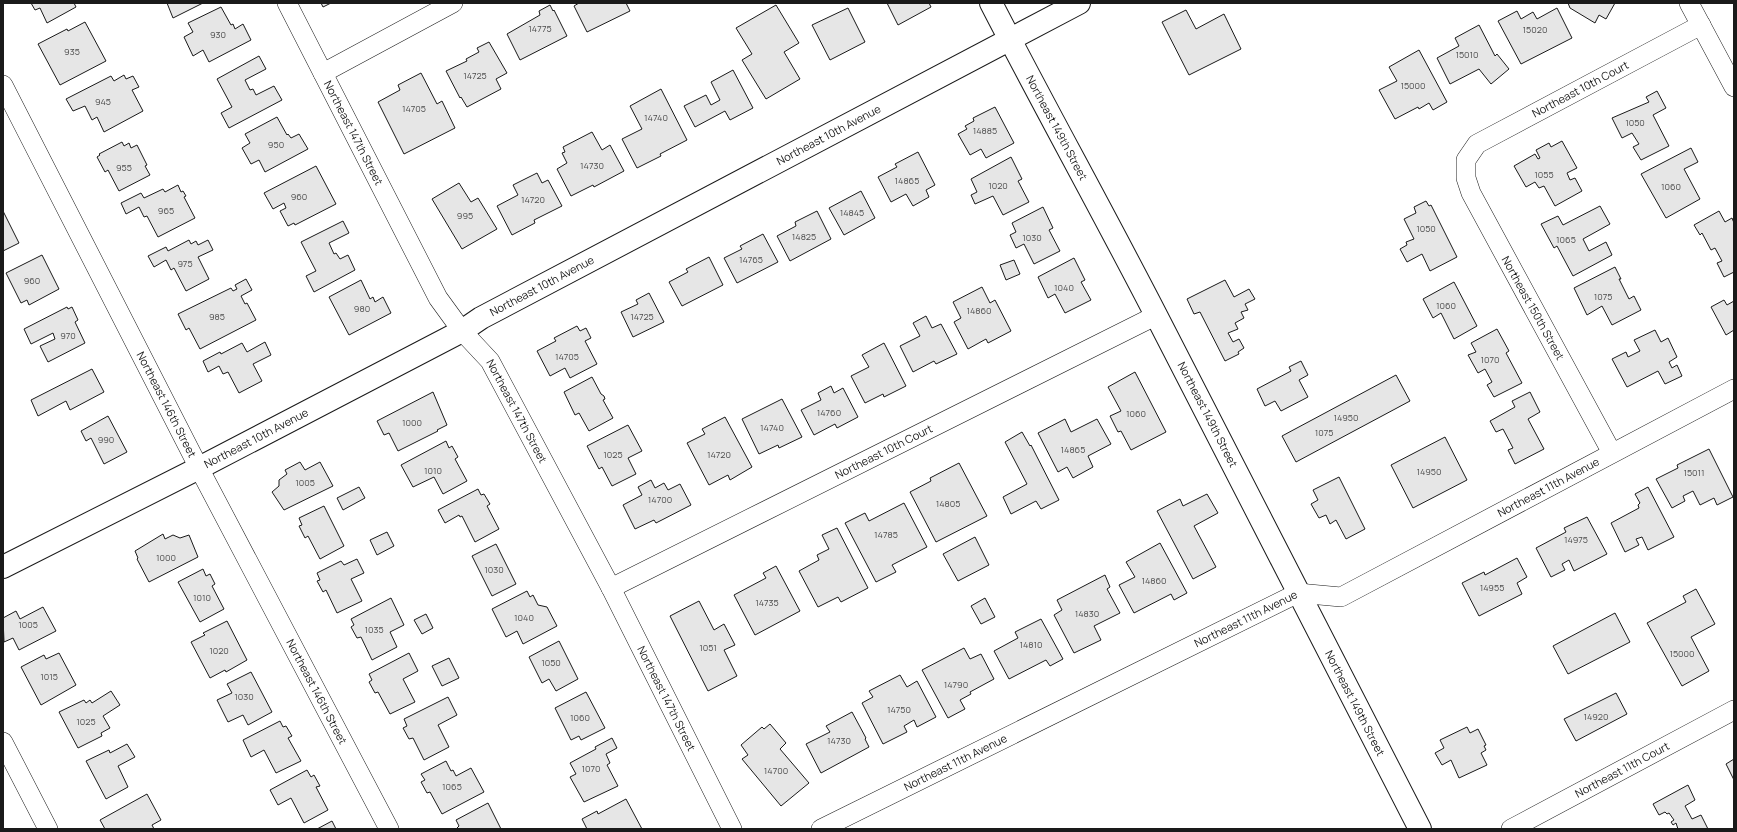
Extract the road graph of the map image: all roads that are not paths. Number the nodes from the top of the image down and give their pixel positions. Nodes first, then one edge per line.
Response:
1 (287, 3) edge
2 (453, 3) edge
3 (991, 3) edge
4 (1079, 3) edge
5 (1689, 3) edge
6 (1701, 25) junction
7 (1010, 40) junction
8 (322, 74) junction
9 (3, 85) edge
10 (1734, 88) edge
11 (1466, 160) joint
12 (1156, 315) junction
13 (462, 331) junction
14 (1734, 389) edge
15 (1612, 453) junction
16 (199, 468) junction
17 (3, 567) edge
18 (611, 588) junction
19 (1298, 593) junction
20 (1734, 710) edge
21 (3, 742) edge
22 (48, 829) edge
23 (389, 829) edge
24 (732, 829) edge
25 (821, 829) edge
26 (1420, 829) edge
27 (1511, 829) edge

1 - 8 street, Northeast 147th Street
2 - 8 street
3 - 7 street, Northeast 149th Street
4 - 7 street, Northeast 10th Avenue
5 - 6 street
6 - 10 street
6 - 11 street, Northeast 10th Court
7 - 12 street, Northeast 149th Street
7 - 13 street, Northeast 10th Avenue
8 - 13 street, Northeast 147th Street
9 - 16 street, Northeast 146th Street
11 - 15 street, Northeast 150th Street
12 - 18 street, Northeast 10th Court
12 - 19 street, Northeast 149th Street
13 - 16 street, Northeast 10th Avenue
13 - 18 street, Northeast 147th Street
14 - 15 street, Northeast 11th Avenue
15 - 19 street, Northeast 11th Avenue
16 - 17 street, Northeast 10th Avenue
16 - 23 street, Northeast 146th Street
18 - 24 street, Northeast 147th Street
19 - 25 street, Northeast 11th Avenue
19 - 26 street, Northeast 149th Street
20 - 27 street, Northeast 11th Court
21 - 22 street

